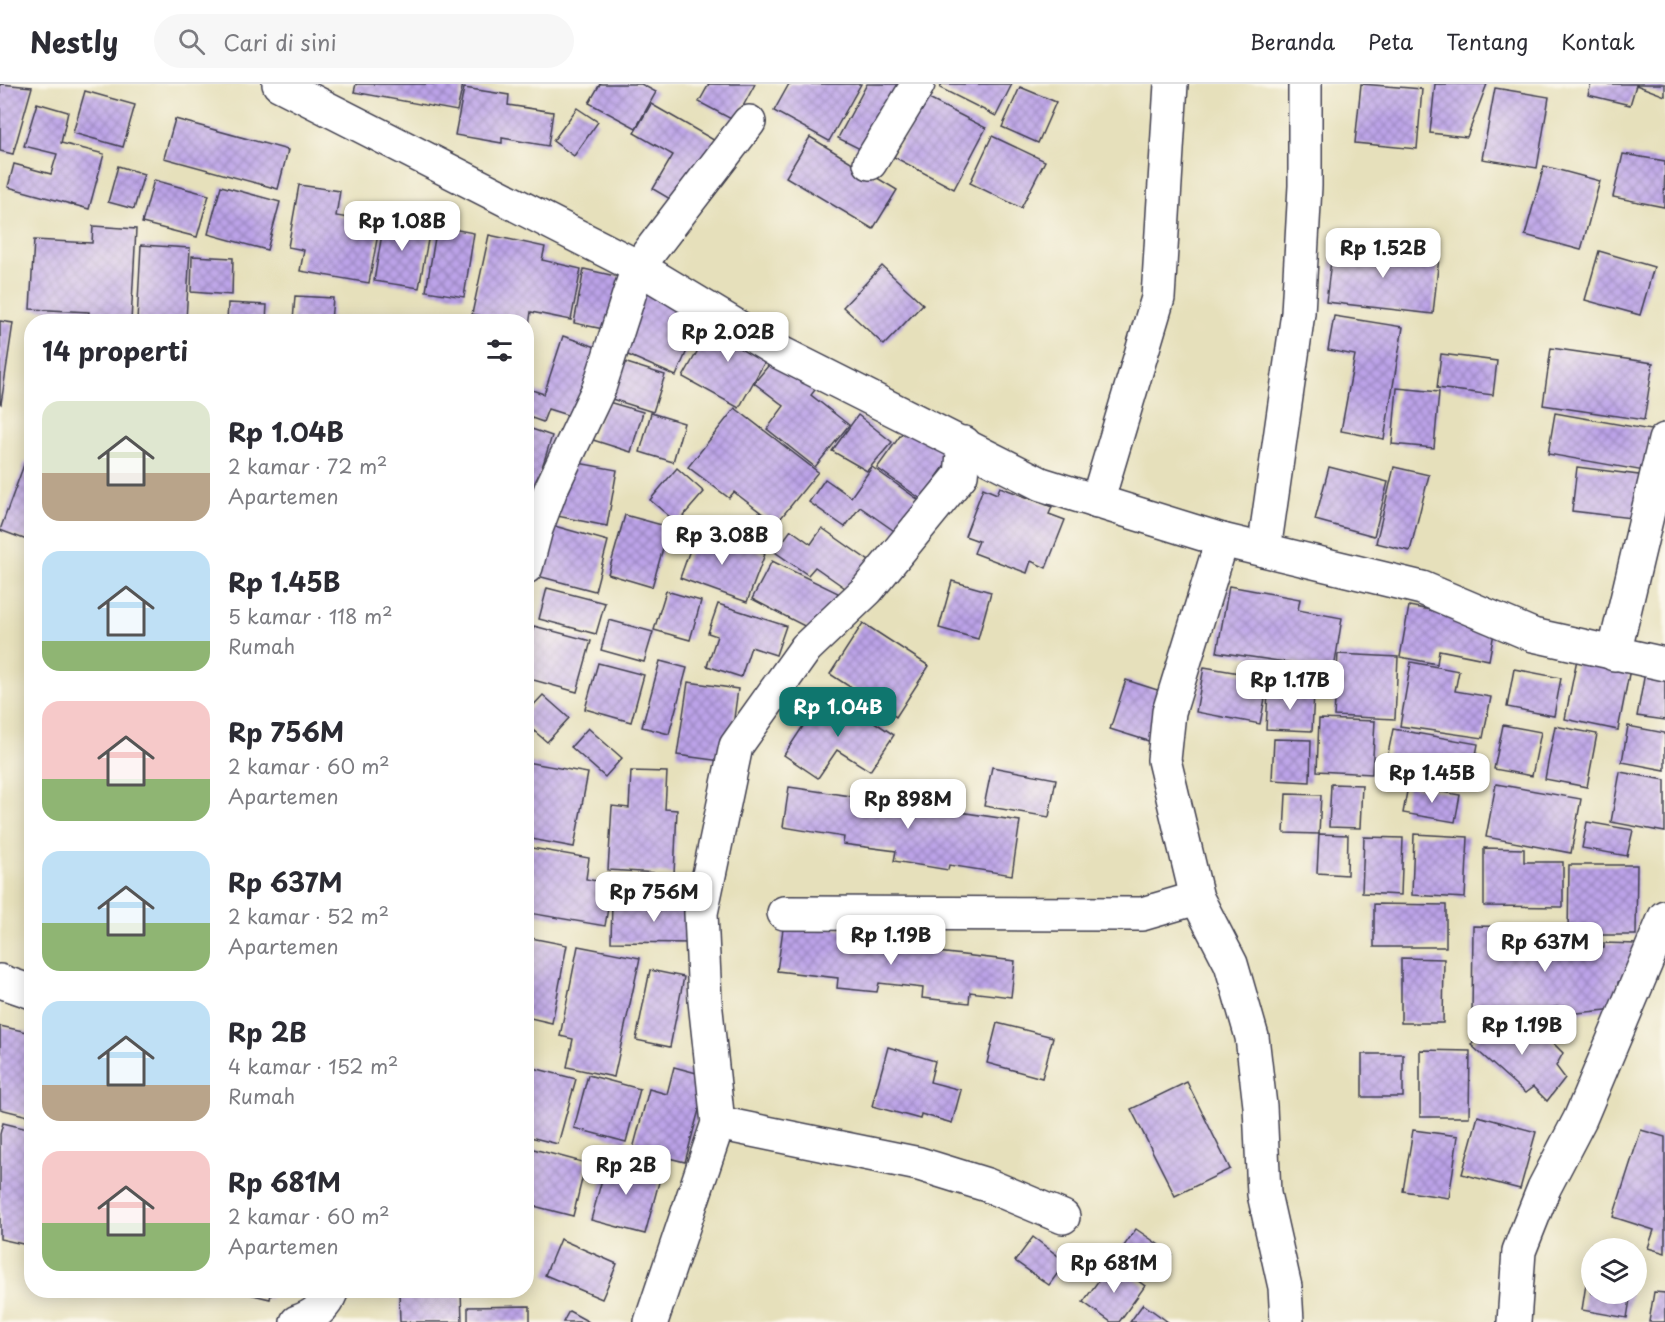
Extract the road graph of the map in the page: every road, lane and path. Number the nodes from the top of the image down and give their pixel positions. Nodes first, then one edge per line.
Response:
1 (279, 84) edge
2 (918, 84) edge
3 (1171, 84) edge
4 (1305, 84) edge
5 (750, 123) dead end
6 (870, 163) dead end
7 (638, 267) junction
8 (1665, 440) edge
9 (964, 443) junction
10 (1097, 502) junction
11 (534, 537) edge
12 (1222, 540) junction
13 (1264, 550) junction
14 (1614, 654) junction
15 (1665, 664) edge
16 (1197, 898) junction
17 (784, 913) dead end
18 (1665, 917) edge
19 (0, 981) edge
20 (24, 989) edge
21 (718, 1123) junction
22 (1063, 1217) dead end
23 (329, 1298) edge
24 (297, 1322) edge
25 (651, 1322) edge
26 (1287, 1322) edge
27 (1514, 1322) edge

1 - 7 street
2 - 6 street
3 - 10 street
4 - 13 street
5 - 7 street
7 - 9 street
7 - 11 street
8 - 14 street
9 - 10 street
9 - 21 street
10 - 12 street
12 - 13 street
12 - 16 street
13 - 14 street
14 - 15 street
16 - 17 street
16 - 26 street
18 - 27 street
19 - 20 street
21 - 22 street
21 - 25 street
23 - 24 street

